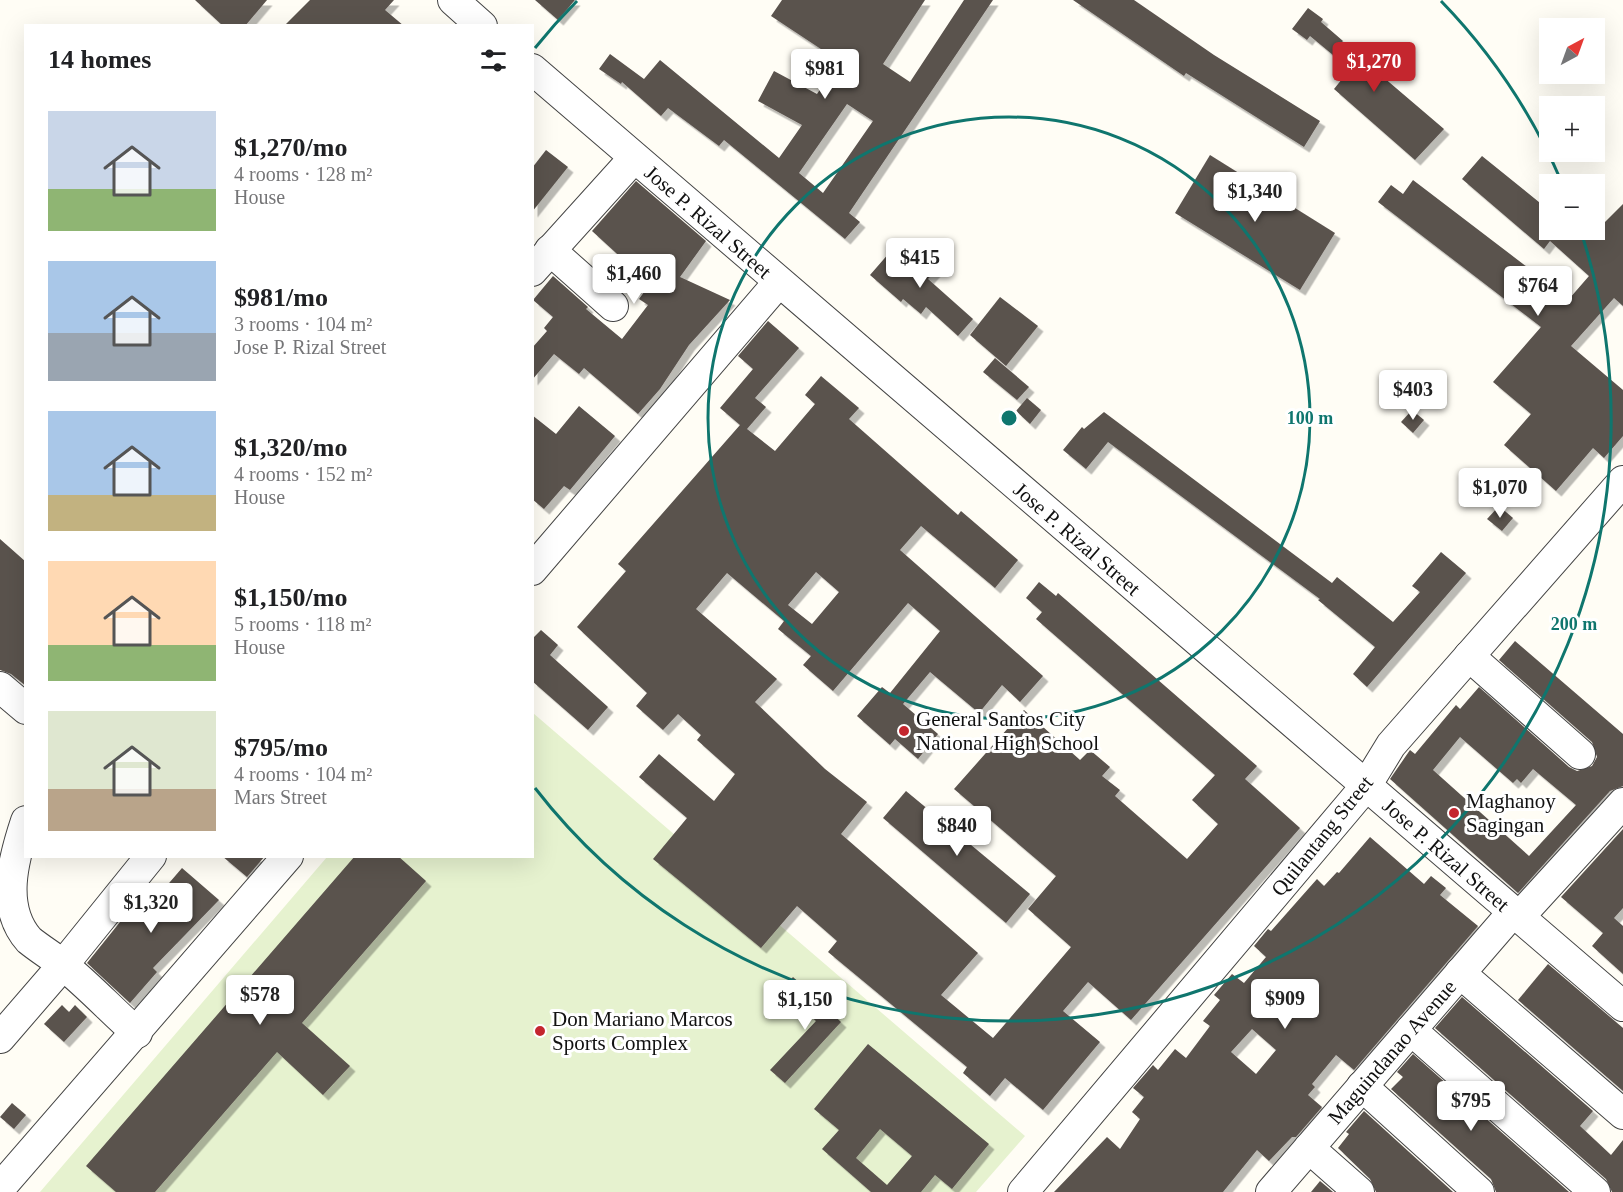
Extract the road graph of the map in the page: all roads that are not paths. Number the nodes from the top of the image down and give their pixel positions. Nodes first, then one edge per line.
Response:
1 (453, 0) edge
2 (480, 24) edge
3 (534, 71) edge
4 (634, 158) junction
5 (541, 260) edge
6 (778, 283) junction
7 (613, 306) dead end
8 (1623, 481) edge
9 (534, 568) edge
10 (1469, 656) junction
11 (0, 687) edge
12 (24, 707) edge
13 (1580, 754) dead end
14 (1366, 786) junction
15 (1623, 803) edge
16 (24, 827) edge
17 (149, 858) edge
18 (286, 858) edge
19 (1516, 914) junction
20 (63, 965) junction
21 (1460, 973) junction
22 (1623, 1006) edge
23 (3, 1029) edge
24 (1411, 1030) junction
25 (137, 1033) junction
26 (1362, 1086) junction
27 (1623, 1114) edge
28 (1309, 1148) junction
29 (0, 1188) edge
30 (1023, 1192) edge
31 (1270, 1192) edge
32 (1359, 1192) edge
33 (1479, 1192) edge
34 (1595, 1192) edge

1 - 2 street
3 - 4 street, Jose P. Rizal Street
4 - 5 street
4 - 6 street, Jose P. Rizal Street
5 - 7 street
6 - 9 street
6 - 14 street, Jose P. Rizal Street
8 - 10 street, Quilantang Street
10 - 13 street
10 - 14 street, Quilantang Street
11 - 12 street
14 - 19 street, Jose P. Rizal Street
14 - 30 street, Quilantang Street
15 - 19 street, Maguindanao Avenue
16 - 20 street
17 - 20 street
18 - 25 street
19 - 21 street, Maguindanao Avenue
19 - 22 street, Jose P. Rizal Street
20 - 23 street
20 - 25 street
21 - 24 street, Maguindanao Avenue
21 - 27 street
24 - 26 street, Maguindanao Avenue
24 - 34 street
25 - 29 street
26 - 28 street, Maguindanao Avenue
26 - 33 street
28 - 31 street, Maguindanao Avenue
28 - 32 street

